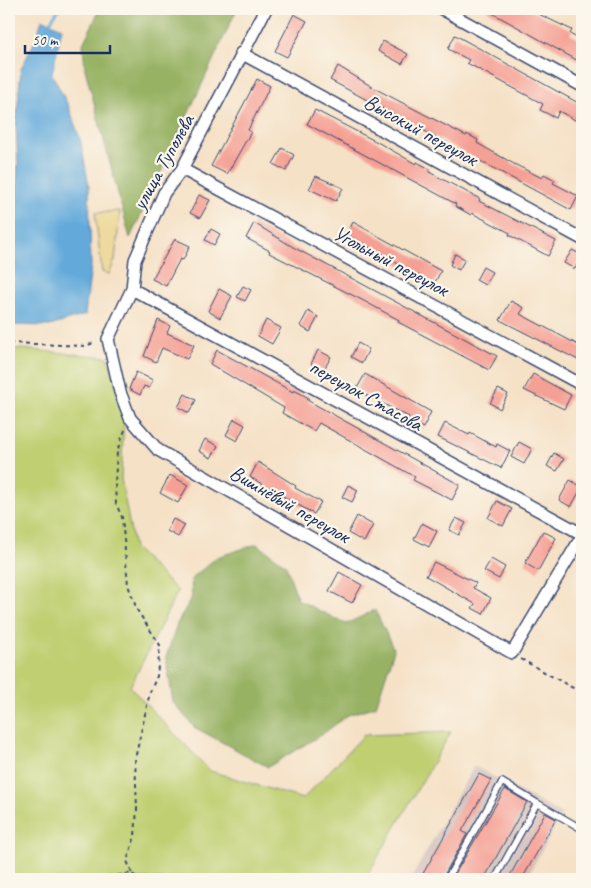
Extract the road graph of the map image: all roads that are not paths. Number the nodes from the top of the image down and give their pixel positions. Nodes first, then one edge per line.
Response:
1 (266, 9) edge
2 (442, 9) edge
3 (241, 53) junction
4 (582, 86) edge
5 (182, 170) junction
6 (582, 239) edge
7 (132, 289) junction
8 (108, 339) joint
9 (582, 385) edge
10 (582, 535) edge
11 (537, 803) junction
12 (582, 830) edge
13 (447, 879) edge
14 (495, 879) edge

1 - 3 street, улица Туполева
2 - 4 street
3 - 5 street, улица Туполева
3 - 6 street, Высокий переулок
5 - 7 street, улица Туполева
5 - 9 street, Угольный переулок
7 - 8 street, улица Туполева
7 - 10 street, переулок Стасова
8 - 10 street, Вишнёвый переулок
11 - 12 lane
11 - 13 lane
11 - 14 lane

